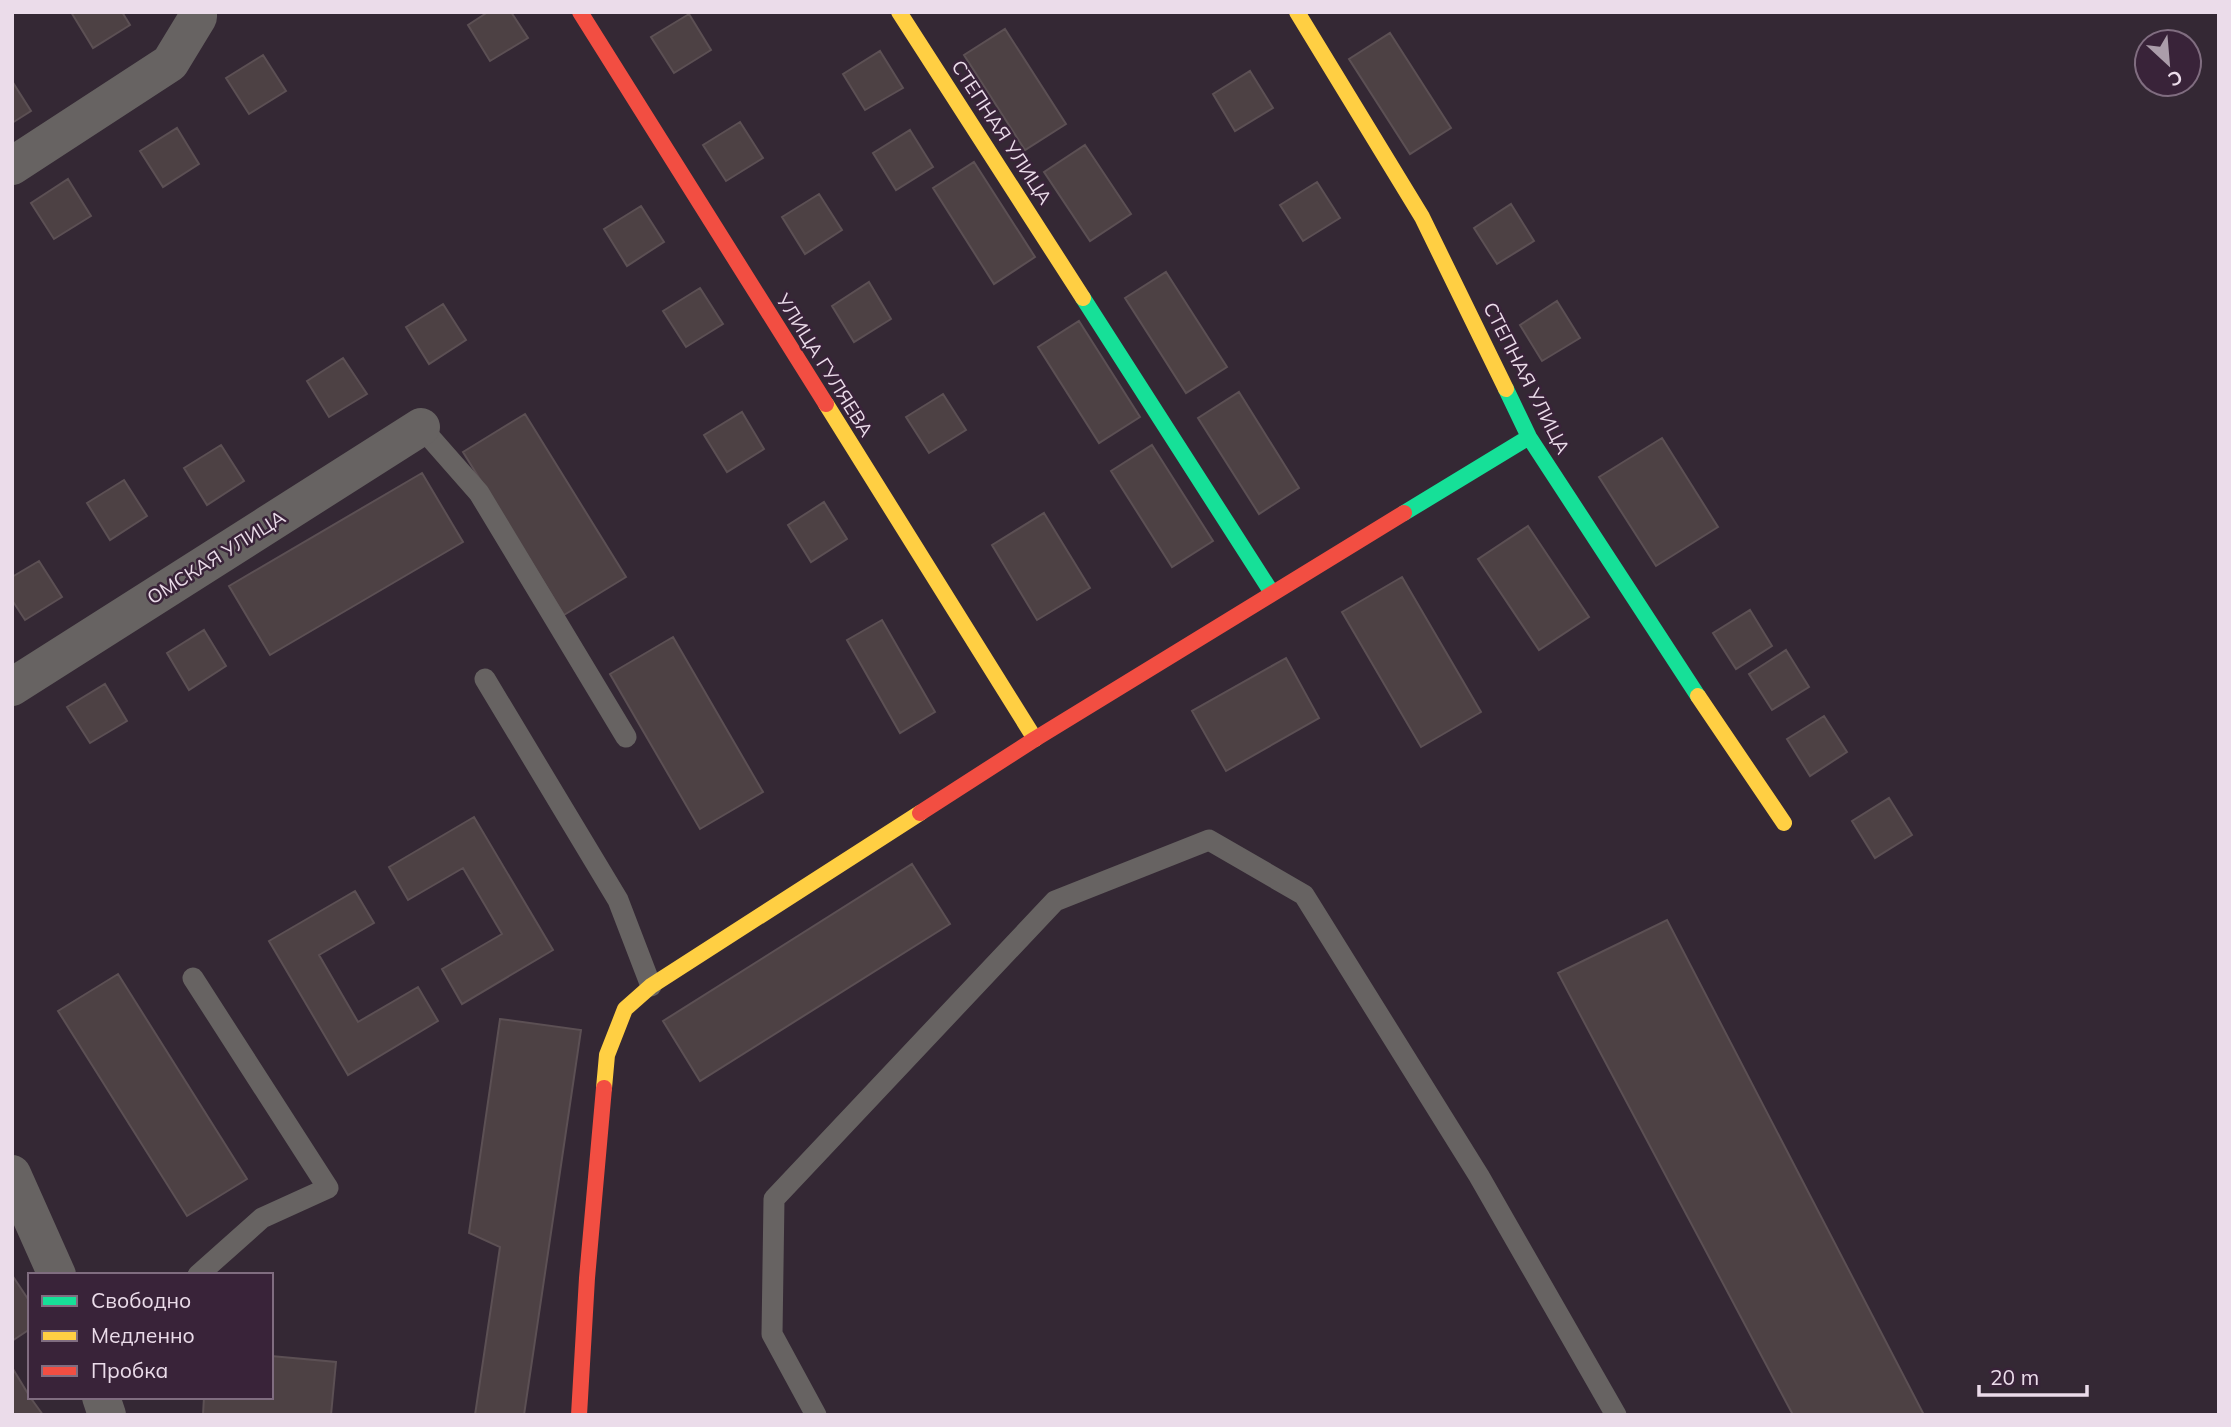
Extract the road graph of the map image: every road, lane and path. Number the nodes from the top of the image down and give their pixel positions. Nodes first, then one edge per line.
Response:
1 (198, 12) edge
2 (580, 12) edge
3 (899, 12) edge
4 (1297, 12) edge
5 (12, 166) edge
6 (421, 427) joint
7 (1529, 437) junction
8 (1272, 593) junction
9 (485, 679) dead end
10 (12, 687) edge
11 (626, 737) dead end
12 (1035, 739) junction
13 (1784, 823) dead end
14 (193, 978) dead end
15 (651, 986) junction
16 (12, 1174) edge
17 (56, 1273) edge
18 (200, 1273) edge
19 (579, 1415) edge
20 (816, 1415) edge
21 (1616, 1415) edge

1 - 5 street
2 - 12 street, УЛИЦА ГУЛЯЕВА
3 - 8 street, СТЕПНАЯ УЛИЦА
4 - 7 street, СТЕПНАЯ УЛИЦА
6 - 10 street, ОМСКАЯ УЛИЦА
6 - 11 lane
7 - 8 street
7 - 13 street, СТЕПНАЯ УЛИЦА
8 - 12 street
9 - 15 lane
12 - 15 street
14 - 18 lane
15 - 19 street
16 - 17 street
20 - 21 lane

